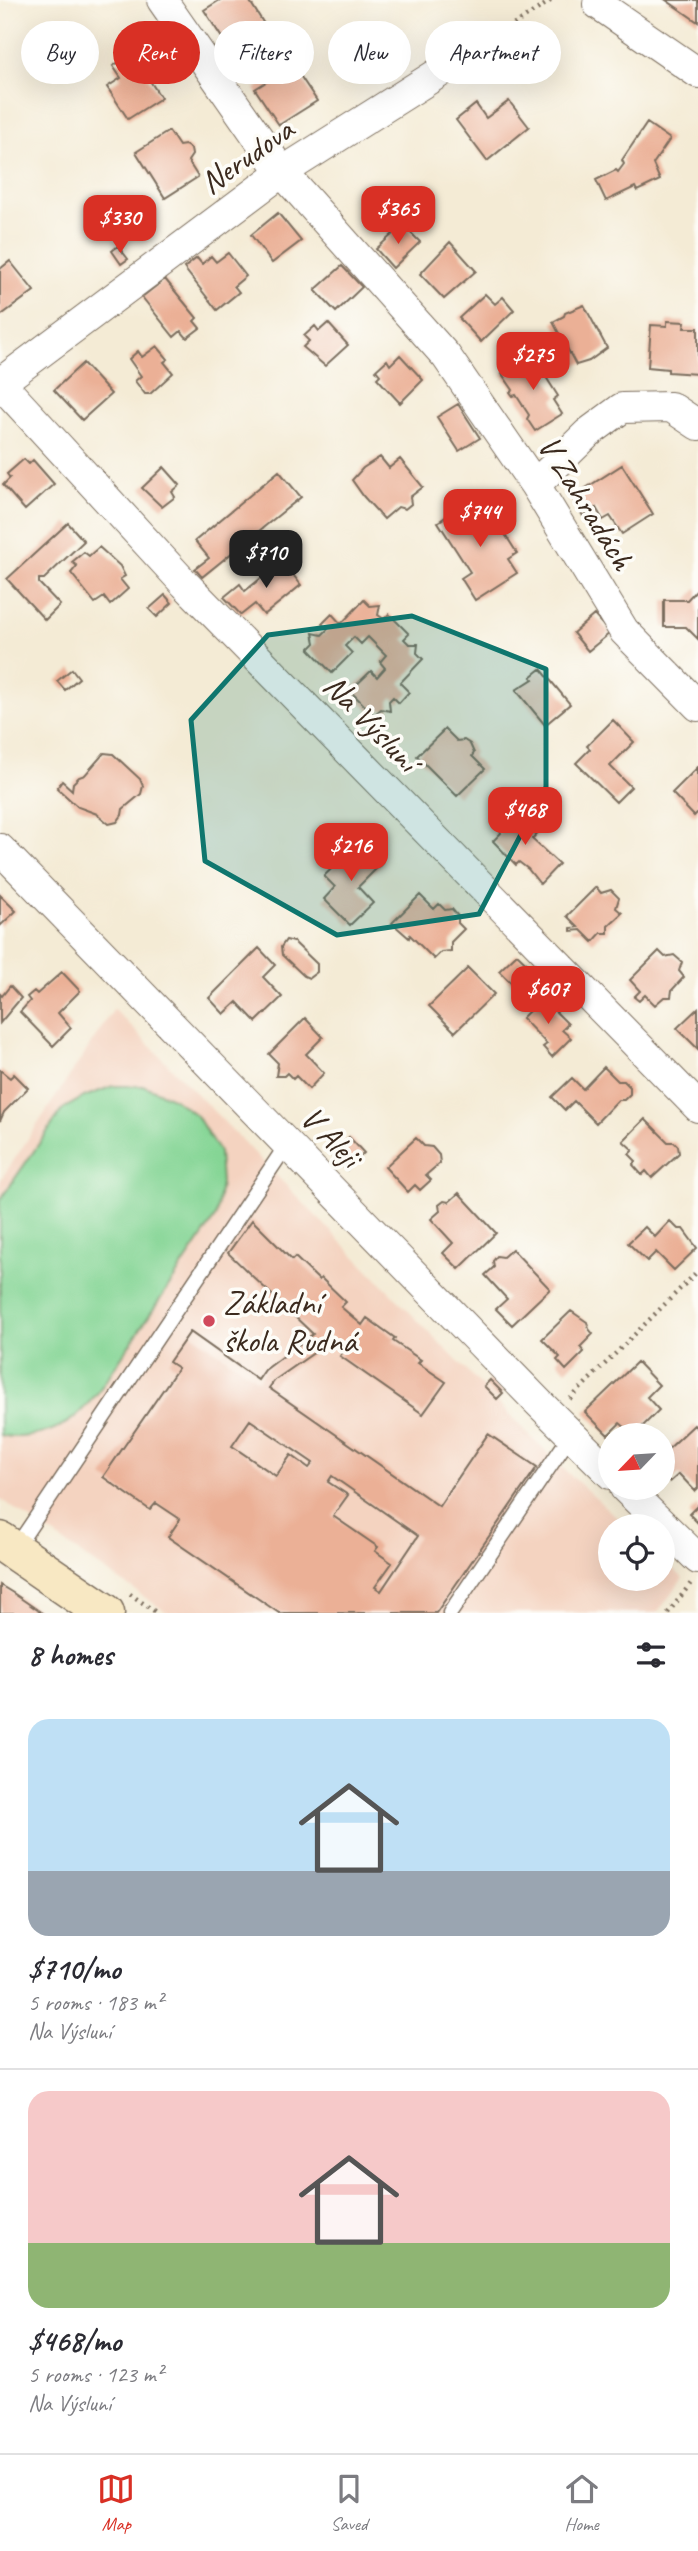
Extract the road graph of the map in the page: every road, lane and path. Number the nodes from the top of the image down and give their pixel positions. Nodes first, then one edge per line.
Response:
1 (162, 0) edge
2 (552, 0) edge
3 (598, 4) dead end
4 (520, 21) edge
5 (698, 73) edge
6 (425, 82) edge
7 (282, 172) junction
8 (0, 383) edge
9 (698, 425) edge
10 (535, 485) junction
11 (698, 706) edge
12 (0, 849) edge
13 (698, 1107) edge
14 (288, 1143) junction
15 (698, 1271) edge
16 (567, 1431) junction
17 (598, 1461) edge
18 (637, 1500) edge
19 (7, 1546) edge
20 (698, 1559) edge
21 (698, 1573) edge
22 (105, 1613) edge
23 (450, 1613) edge
24 (668, 1613) edge

1 - 7 street, V Zahradách
2 - 4 path
3 - 5 street
6 - 7 street, Nerudova
7 - 8 street, Nerudova
7 - 10 street, V Zahradách
8 - 13 street, Na Výsluní
9 - 10 street
10 - 11 street, V Zahradách
12 - 14 street, V Aleji
14 - 16 street, V Aleji
14 - 19 lane
15 - 16 path
16 - 17 street, V Aleji
16 - 23 lane
18 - 20 street
19 - 22 main road
21 - 24 path

